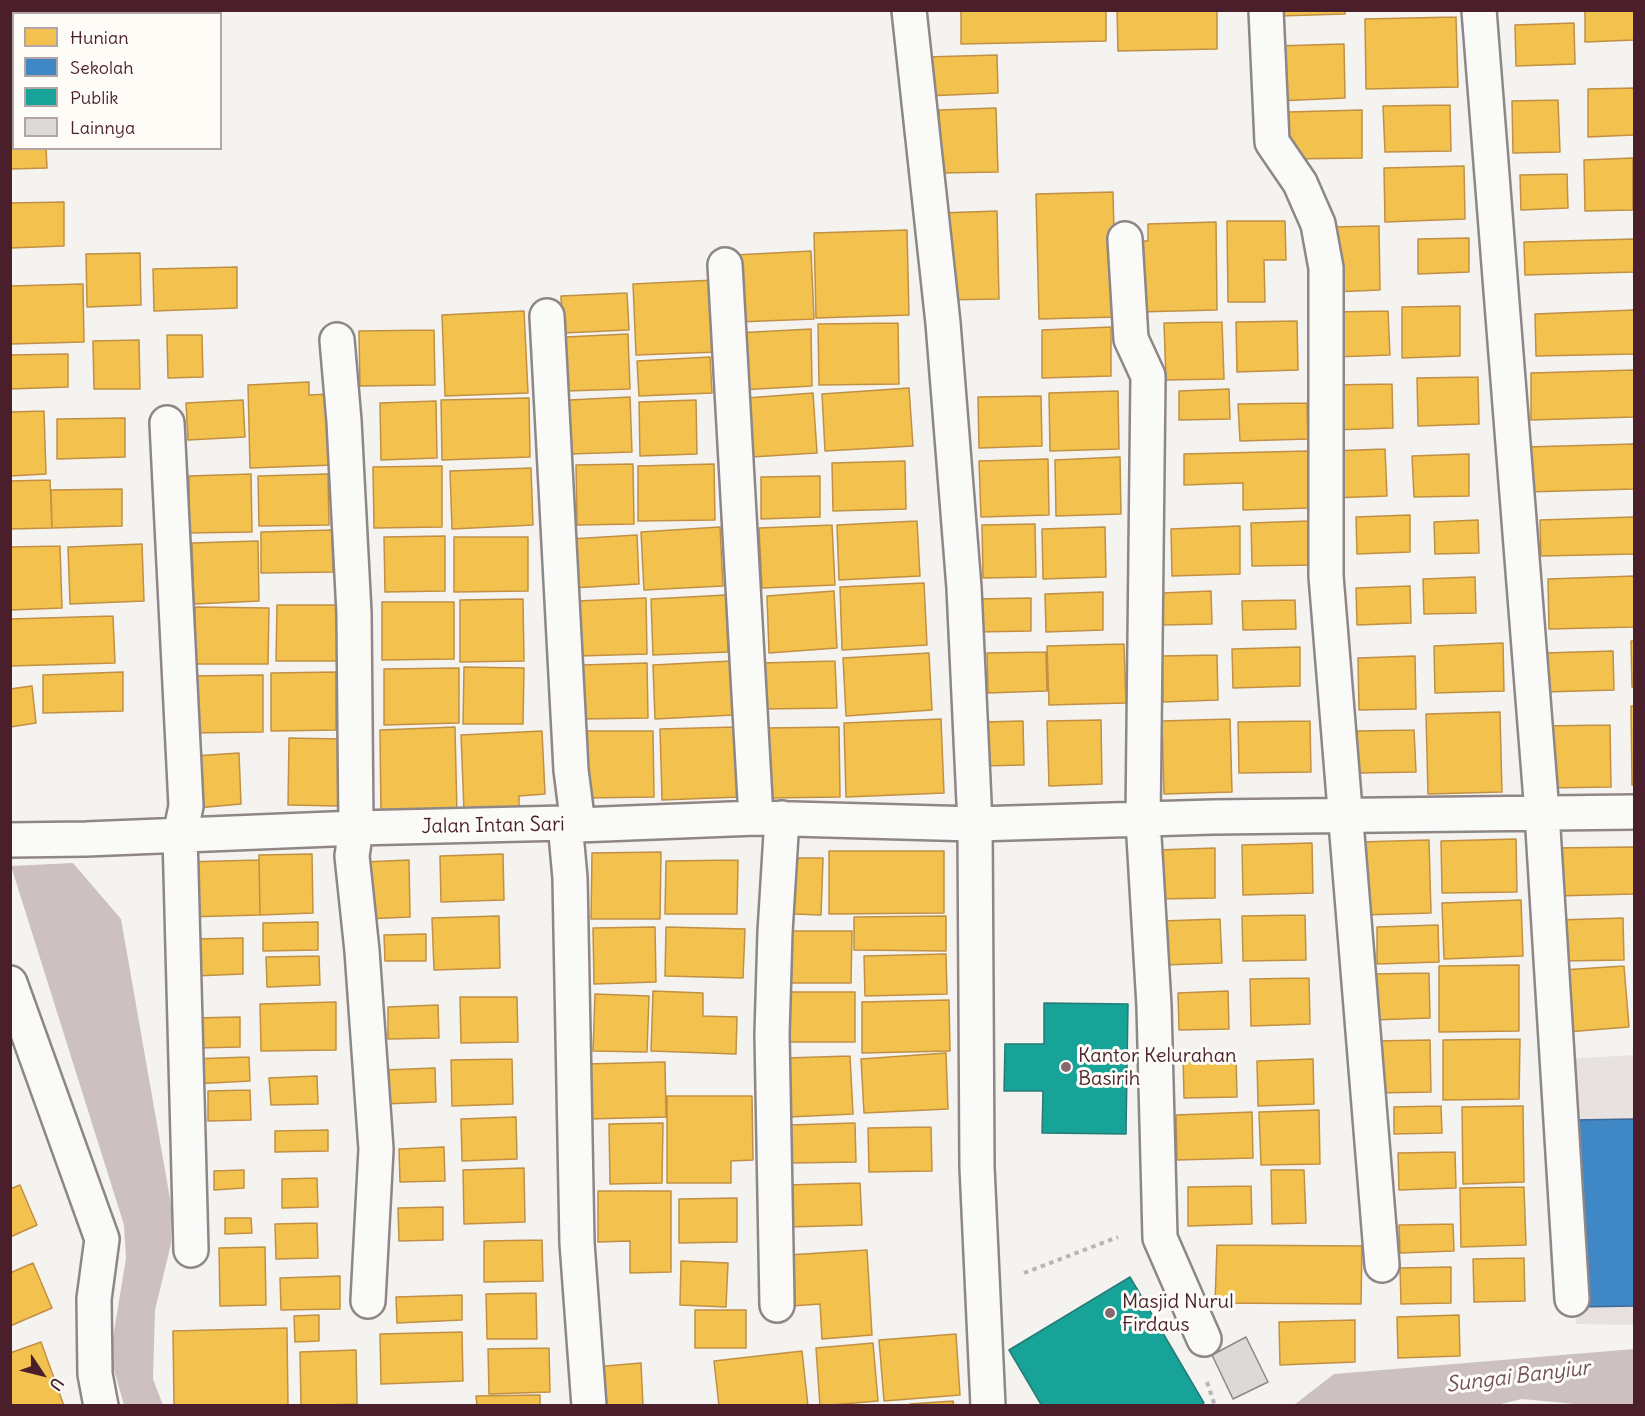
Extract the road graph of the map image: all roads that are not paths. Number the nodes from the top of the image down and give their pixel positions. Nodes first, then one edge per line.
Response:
1 (909, 10) edge
2 (1266, 10) edge
3 (1479, 10) edge
4 (1125, 240) dead end
5 (725, 265) dead end
6 (546, 316) dead end
7 (337, 340) dead end
8 (167, 423) dead end
9 (1635, 812) edge
10 (1542, 813) junction
11 (1345, 816) junction
12 (769, 818) junction
13 (1143, 820) junction
14 (572, 824) junction
15 (975, 824) junction
16 (356, 828) junction
17 (180, 835) junction
18 (10, 840) edge
19 (10, 983) edge
20 (191, 1250) dead end
21 (1382, 1265) dead end
22 (1572, 1299) dead end
23 (368, 1301) dead end
24 (777, 1305) dead end
25 (1204, 1339) dead end
26 (102, 1406) edge
27 (589, 1406) edge
28 (988, 1406) edge

1 - 15 street
2 - 11 street
3 - 10 street
4 - 13 street
5 - 12 street
6 - 14 street
7 - 16 street
8 - 17 street
9 - 10 street, Jalan Intan Sari
10 - 11 street, Jalan Intan Sari
10 - 22 street
11 - 13 street, Jalan Intan Sari
11 - 21 street
12 - 14 street, Jalan Intan Sari
12 - 15 street, Jalan Intan Sari
12 - 24 street
13 - 15 street, Jalan Intan Sari
13 - 25 street
14 - 16 street, Jalan Intan Sari
14 - 27 street
15 - 28 street
16 - 17 street, Jalan Intan Sari
16 - 23 street
17 - 18 street, Jalan Intan Sari
17 - 20 street
19 - 26 street

